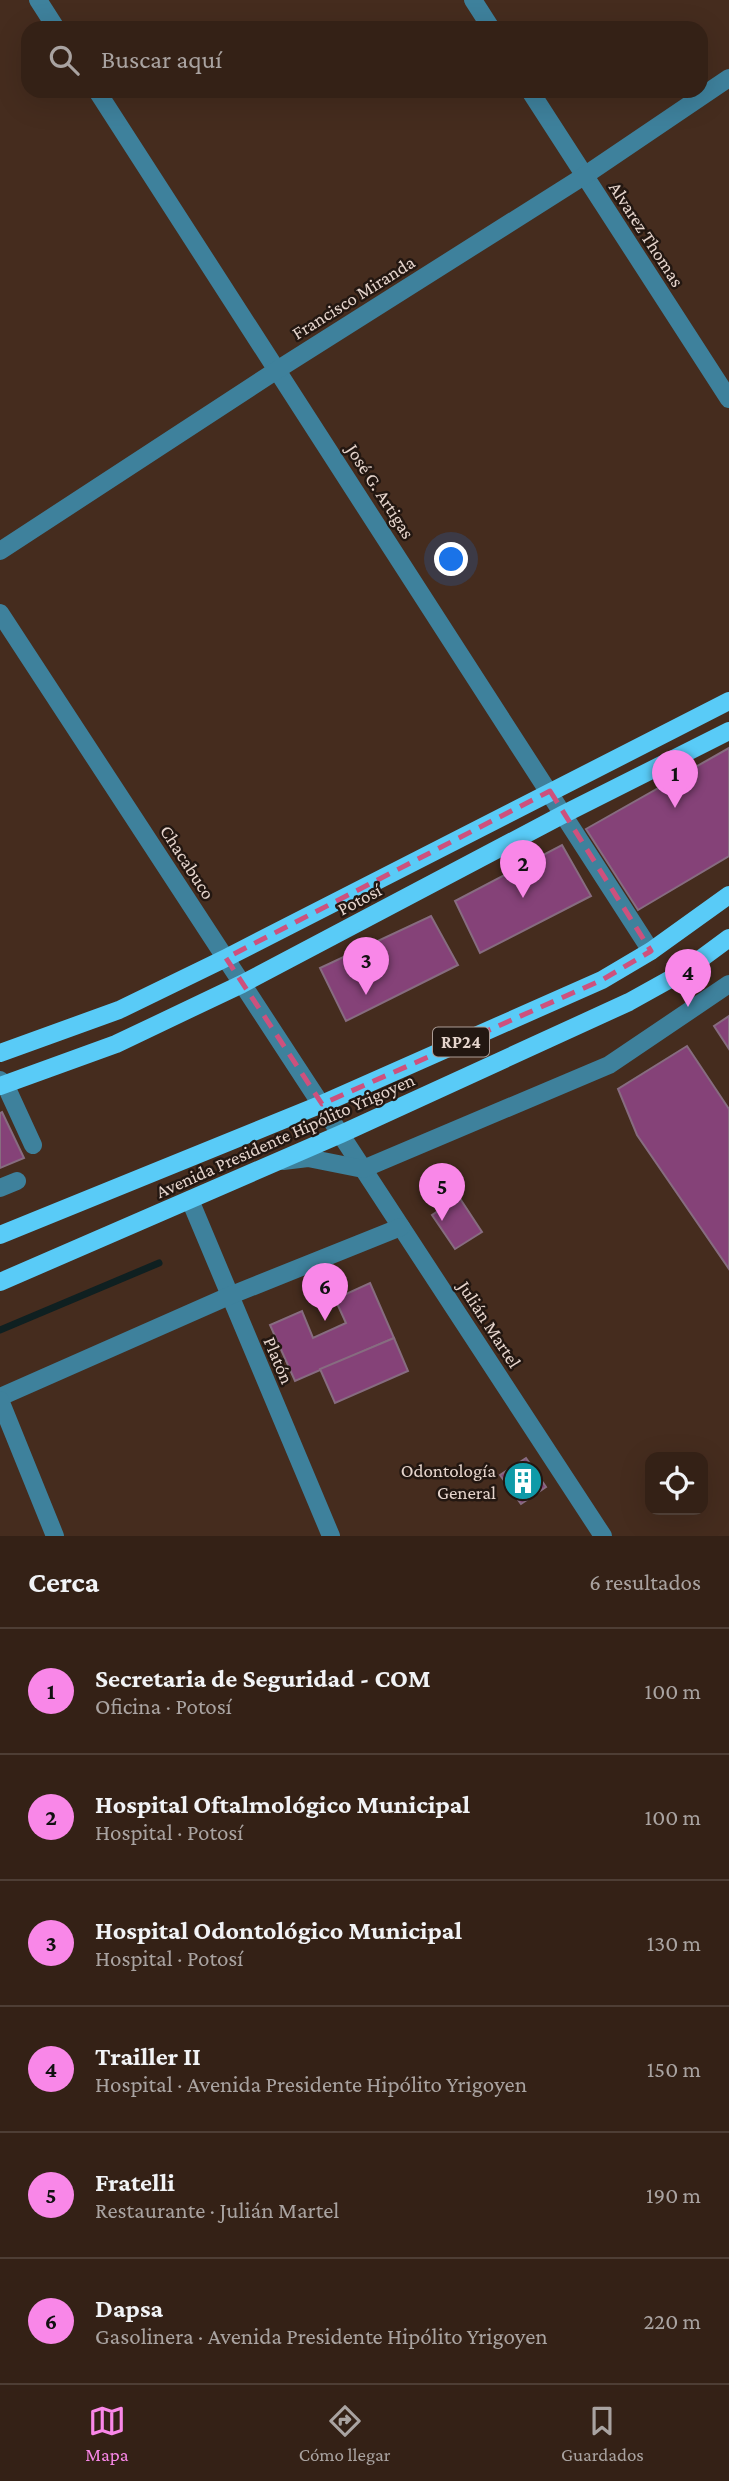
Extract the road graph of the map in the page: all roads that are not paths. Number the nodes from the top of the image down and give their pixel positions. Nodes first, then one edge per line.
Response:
1 (38, 0) edge
2 (473, 0) edge
3 (52, 21) edge
4 (486, 21) edge
5 (729, 78) edge
6 (708, 92) edge
7 (102, 98) edge
8 (534, 98) edge
9 (699, 98) edge
10 (584, 176) junction
11 (277, 370) junction
12 (729, 399) edge
13 (0, 551) edge
14 (0, 613) edge
15 (729, 701) edge
16 (729, 731) edge
17 (550, 791) junction
18 (564, 814) junction
19 (729, 895) edge
20 (729, 938) edge
21 (652, 951) junction
22 (226, 958) junction
23 (242, 984) junction
24 (729, 984) edge
25 (0, 1053) edge
26 (2, 1083) edge
27 (322, 1104) junction
28 (341, 1134) junction
29 (33, 1145) dead end
30 (277, 1162) junction
31 (363, 1169) junction
32 (17, 1181) dead end
33 (0, 1188) edge
34 (190, 1200) junction
35 (401, 1227) junction
36 (0, 1235) edge
37 (0, 1282) edge
38 (229, 1296) junction
39 (0, 1398) edge
40 (55, 1536) edge
41 (331, 1536) edge
42 (603, 1536) edge

1 - 3 street
2 - 4 street
5 - 6 street, Francisco Miranda
7 - 11 street, José G. Artigas
8 - 10 street, Alvarez Thomas
9 - 10 street, Francisco Miranda
10 - 11 street, Francisco Miranda
10 - 12 street, Alvarez Thomas
11 - 13 street, Francisco Miranda
11 - 17 street, José G. Artigas
14 - 22 street, Chacabuco
15 - 17 main road, Potosí
16 - 18 main road, Potosí
17 - 18 street, José G. Artigas
17 - 22 main road, Potosí
18 - 21 street, José G. Artigas
18 - 23 main road, Potosí
19 - 21 main road, Avenida Presidente Hipólito Yrigoyen / RP24
20 - 28 main road, Avenida Presidente Hipólito Yrigoyen / RP24
21 - 27 main road, Avenida Presidente Hipólito Yrigoyen / RP24
22 - 23 street, Chacabuco
22 - 25 main road, Potosí
23 - 26 main road, Potosí
23 - 27 street, Chacabuco
24 - 31 street
26 - 29 street
27 - 28 street, Chacabuco
27 - 36 main road, Avenida Presidente Hipólito Yrigoyen / RP24
28 - 30 main road, Avenida Presidente Hipólito Yrigoyen / RP24
28 - 31 street, Julián Martel
30 - 31 street
30 - 34 main road, Avenida Presidente Hipólito Yrigoyen / RP24
31 - 35 street, Julián Martel
32 - 33 street
34 - 37 main road, Avenida Presidente Hipólito Yrigoyen / RP24
34 - 38 street, Platón
35 - 38 street
35 - 42 street, Julián Martel
38 - 39 street
38 - 41 street, Platón
39 - 40 street

